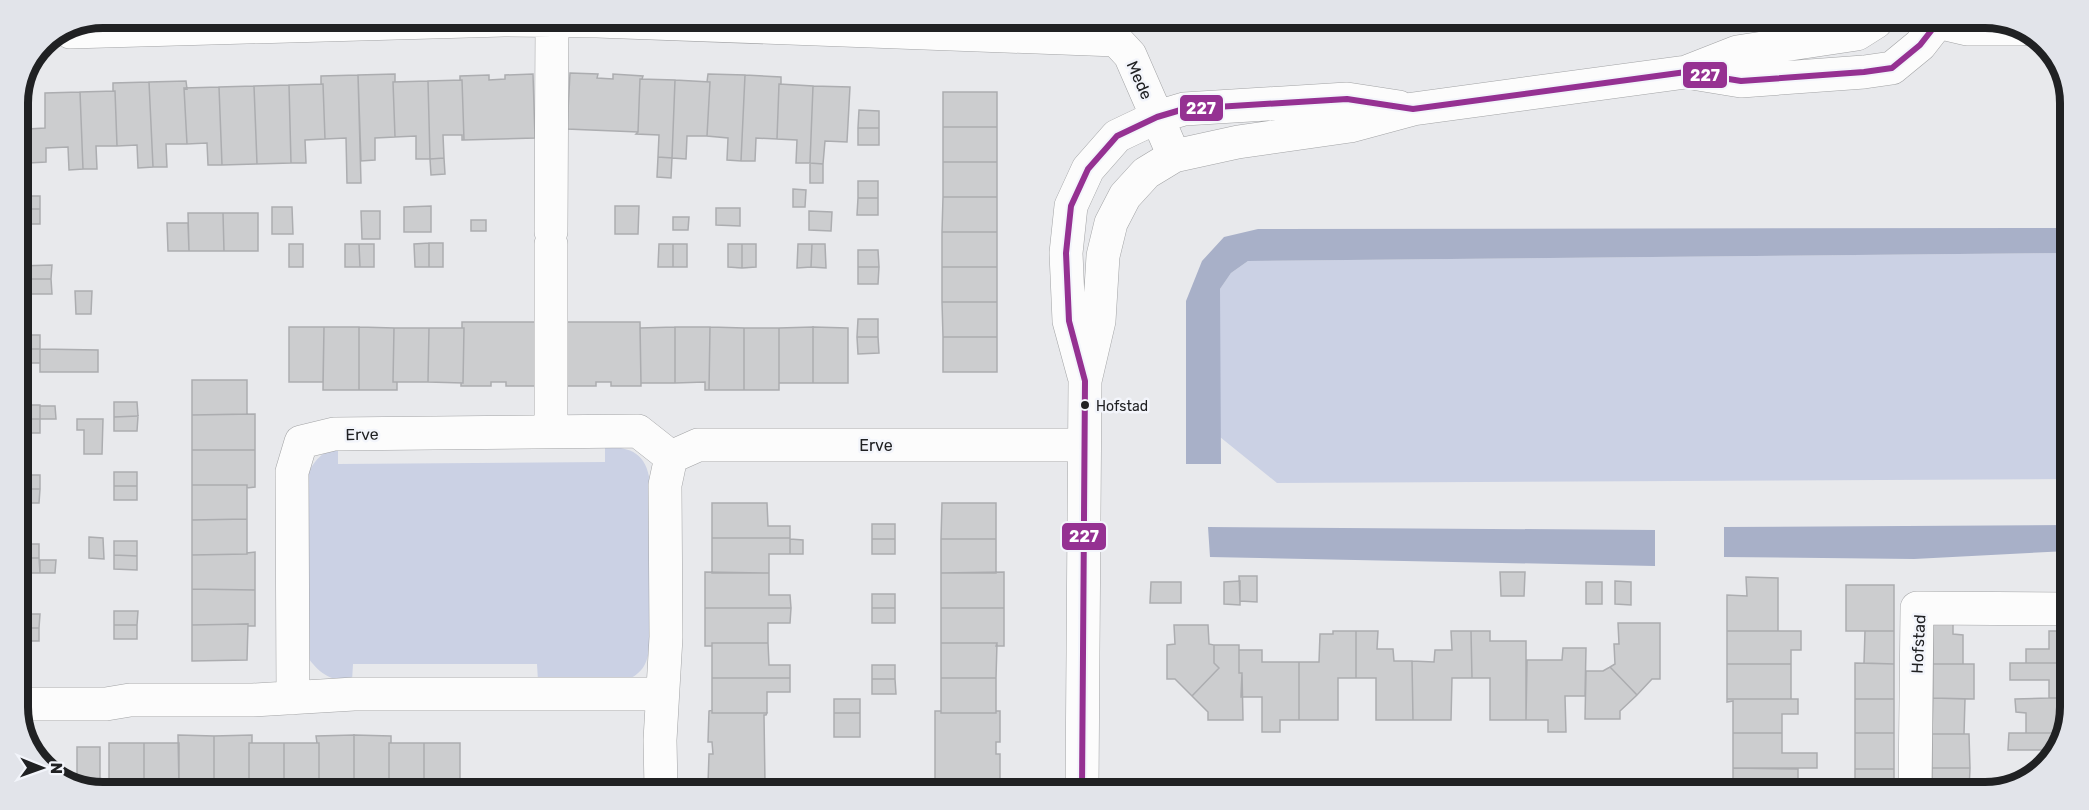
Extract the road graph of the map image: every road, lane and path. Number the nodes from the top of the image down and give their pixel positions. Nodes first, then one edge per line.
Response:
1 (215, 28) edge
2 (552, 28) edge
3 (991, 28) edge
4 (1866, 28) edge
5 (1933, 28) edge
6 (1967, 28) edge
7 (1989, 28) edge
8 (1116, 30) edge
9 (83, 32) edge
10 (1686, 72) junction
11 (1413, 109) junction
12 (1156, 117) junction
13 (1174, 156) junction
14 (1085, 381) junction
15 (550, 430) junction
16 (1084, 445) junction
17 (671, 457) junction
18 (2060, 609) edge
19 (662, 694) junction
20 (294, 698) junction
21 (29, 704) edge
22 (661, 782) edge
23 (1082, 782) edge
24 (1915, 782) edge

1 - 9 street, Mede
2 - 15 street
3 - 8 street, Mede
4 - 10 street
5 - 10 street
6 - 7 street
8 - 12 street, Mede
10 - 11 street
11 - 12 street
11 - 13 street
12 - 13 street, Mede
12 - 14 street
13 - 14 street
14 - 16 street
15 - 17 street, Erve
15 - 20 street, Erve
16 - 17 street, Erve
16 - 23 street
17 - 19 street
18 - 24 street, Hofstad
19 - 20 street
19 - 22 street
20 - 21 street

